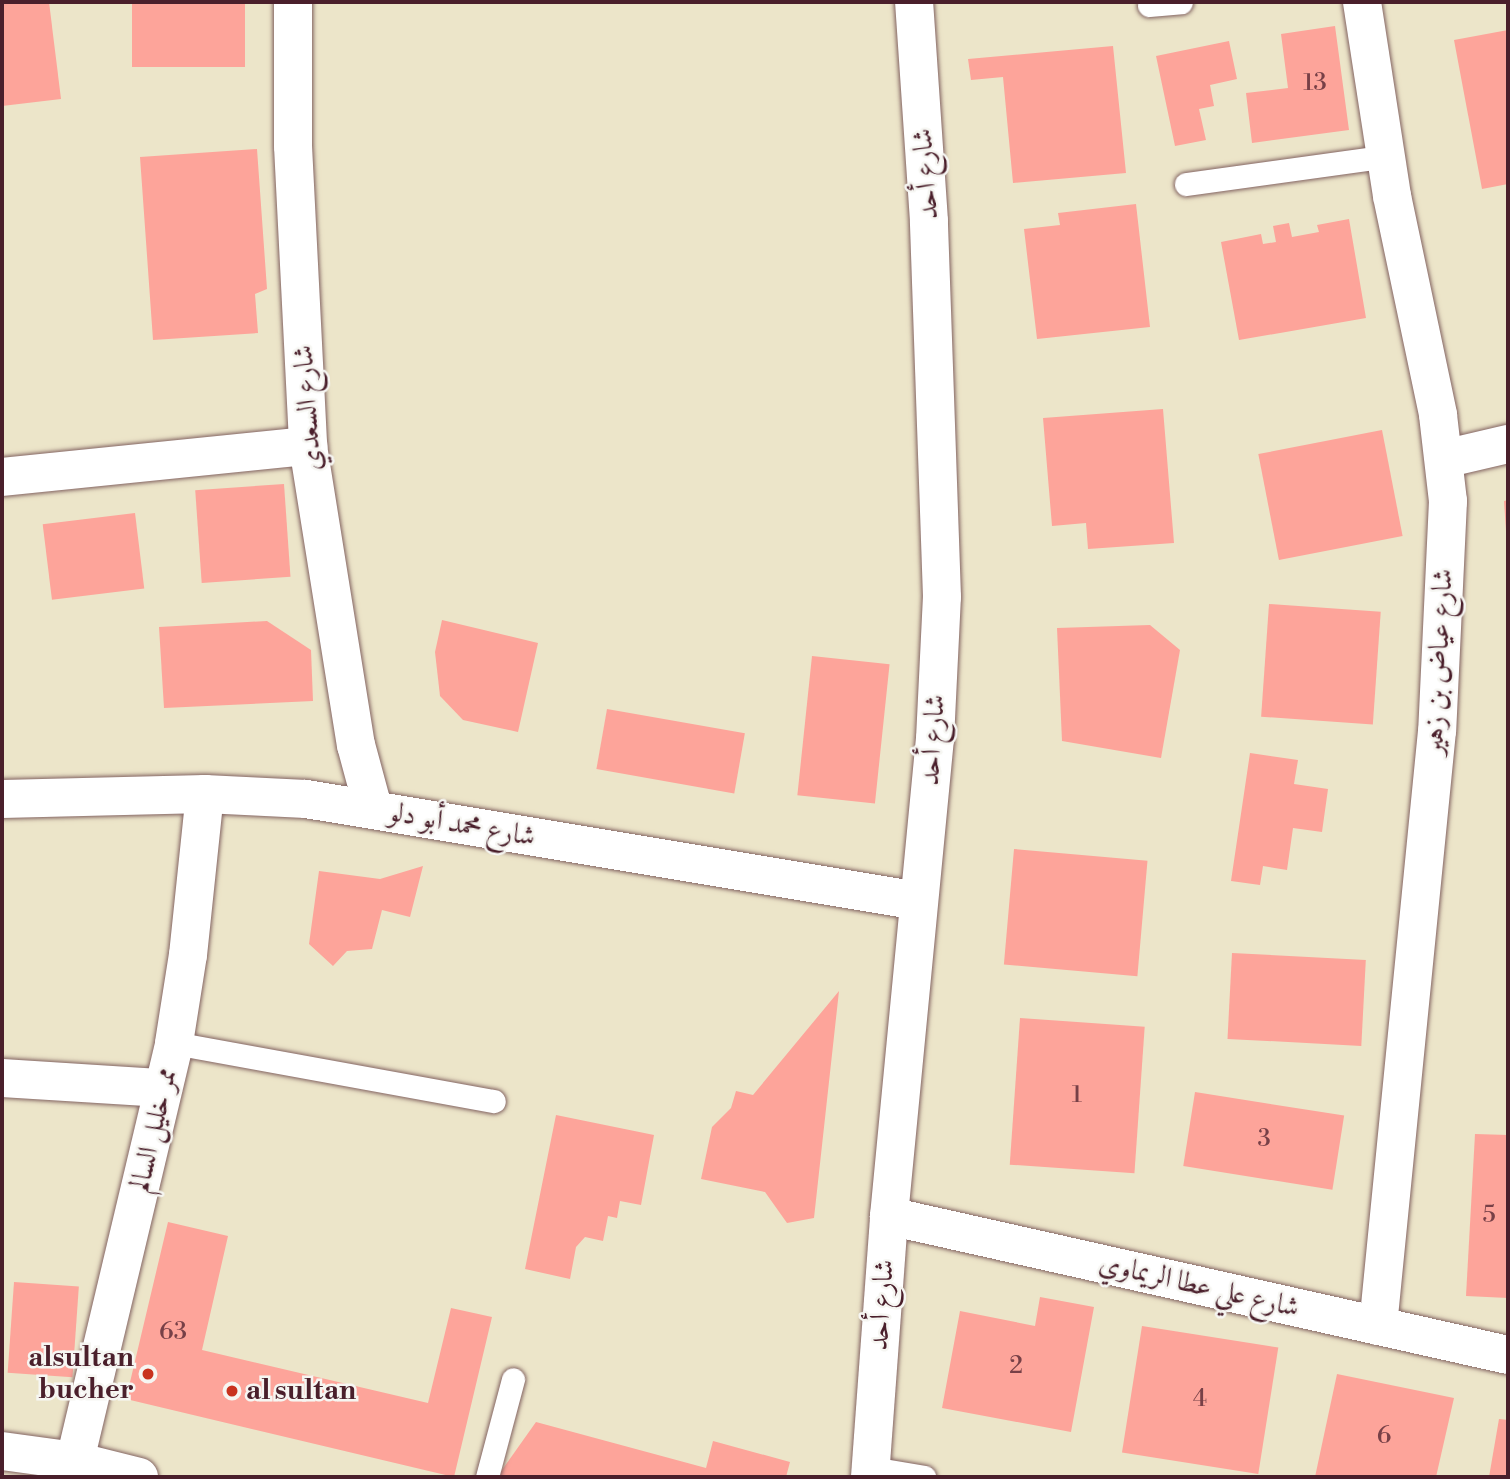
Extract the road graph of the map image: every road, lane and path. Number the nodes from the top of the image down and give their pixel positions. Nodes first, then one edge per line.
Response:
1 (293, 2) edge
2 (914, 2) edge
3 (1181, 2) edge
4 (1362, 2) edge
5 (1149, 5) dead end
6 (1387, 156) junction
7 (1186, 184) dead end
8 (1508, 444) edge
9 (308, 446) junction
10 (1444, 459) junction
11 (2, 477) edge
12 (205, 794) junction
13 (2, 799) edge
14 (373, 808) junction
15 (919, 901) junction
16 (174, 1043) junction
17 (2, 1078) edge
18 (163, 1088) junction
19 (494, 1101) dead end
20 (889, 1216) junction
21 (1378, 1326) junction
22 (1508, 1355) edge
23 (513, 1379) dead end
24 (2, 1451) edge
25 (73, 1469) edge
26 (870, 1472) edge
27 (139, 1477) edge
28 (487, 1477) edge
29 (925, 1477) edge

1 - 9 street, شارع السعدي
2 - 15 street, شارع أحد
3 - 5 lane
4 - 6 street, شارع عياض بن زهير
6 - 7 lane
6 - 10 street, شارع عياض بن زهير
8 - 10 street
9 - 11 street
9 - 14 street, شارع السعدي
10 - 21 street, شارع عياض بن زهير
12 - 13 street, شارع محمد أبو دلو
12 - 14 street, شارع محمد أبو دلو
12 - 16 street, ممر خليل السالم
14 - 15 street, شارع محمد أبو دلو
15 - 20 street, شارع أحد
16 - 18 street, ممر خليل السالم
16 - 19 lane
17 - 18 street
18 - 25 street, ممر خليل السالم
20 - 21 street, شارع علي عطا الريماوي
20 - 26 street, شارع أحد
21 - 22 street, شارع علي عطا الريماوي
23 - 28 lane
24 - 25 street
25 - 27 street
26 - 29 lane

